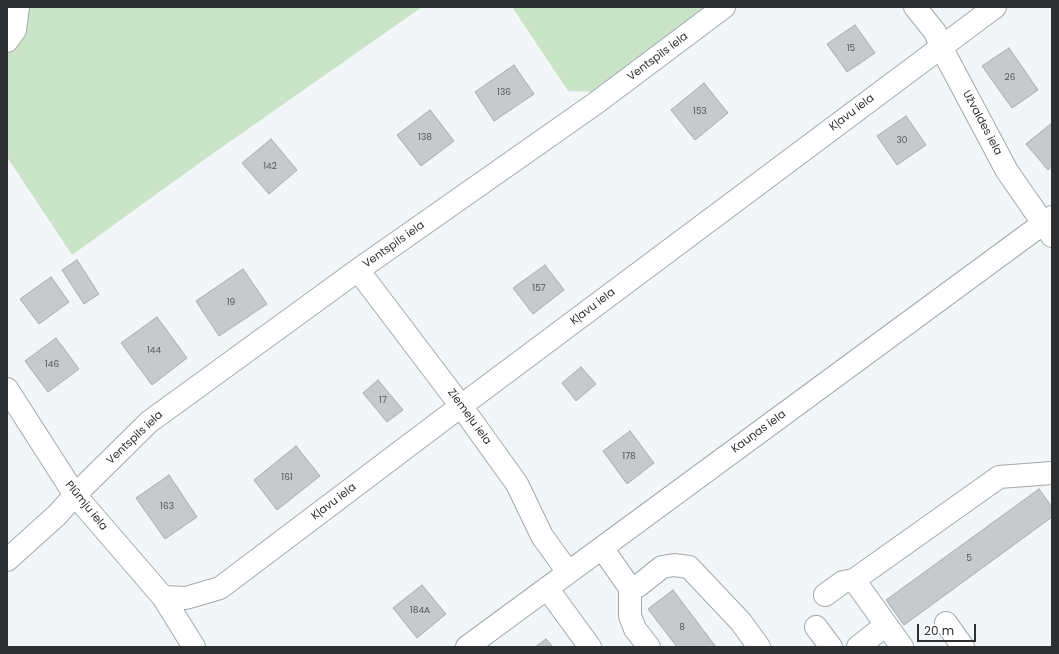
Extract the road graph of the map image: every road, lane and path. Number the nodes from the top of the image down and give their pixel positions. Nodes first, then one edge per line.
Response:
1 (18, 7) edge
2 (724, 7) edge
3 (916, 7) edge
4 (995, 7) edge
5 (7, 41) edge
6 (941, 47) junction
7 (1049, 226) edge
8 (358, 270) junction
9 (7, 389) edge
10 (461, 406) junction
11 (1052, 473) edge
12 (75, 495) junction
13 (602, 548) junction
14 (7, 560) edge
15 (568, 572) junction
16 (854, 580) junction
17 (547, 588) junction
18 (630, 588) junction
19 (825, 595) dead end
20 (163, 597) junction
21 (946, 623) dead end
22 (886, 625) junction
23 (816, 627) dead end
24 (194, 647) edge
25 (467, 647) edge
26 (590, 647) edge
27 (648, 647) edge
28 (759, 647) edge
29 (831, 647) edge
30 (858, 647) edge
31 (902, 647) edge
32 (963, 647) edge

1 - 5 street
2 - 8 street, Ventspils iela
3 - 6 street, Užvaldes iela
4 - 6 street, Kļavu iela
6 - 7 street, Užvaldes iela
6 - 10 street, Kļavu iela
7 - 13 street, Kauņas iela
8 - 10 street, Ziemeļu iela
8 - 12 street, Ventspils iela
9 - 12 street, Plūmju iela
10 - 15 street, Ziemeļu iela
10 - 20 street, Kļavu iela
11 - 16 street
12 - 14 street, Ventspils iela
12 - 20 street, Plūmju iela
13 - 15 street, Kauņas iela
13 - 18 street
15 - 17 street, Kauņas iela
16 - 19 street
16 - 22 street
17 - 25 street, Kauņas iela
17 - 26 street
18 - 27 street
18 - 28 street
20 - 24 street, Plūmju iela
21 - 32 street
22 - 30 street
22 - 31 street
23 - 29 street

